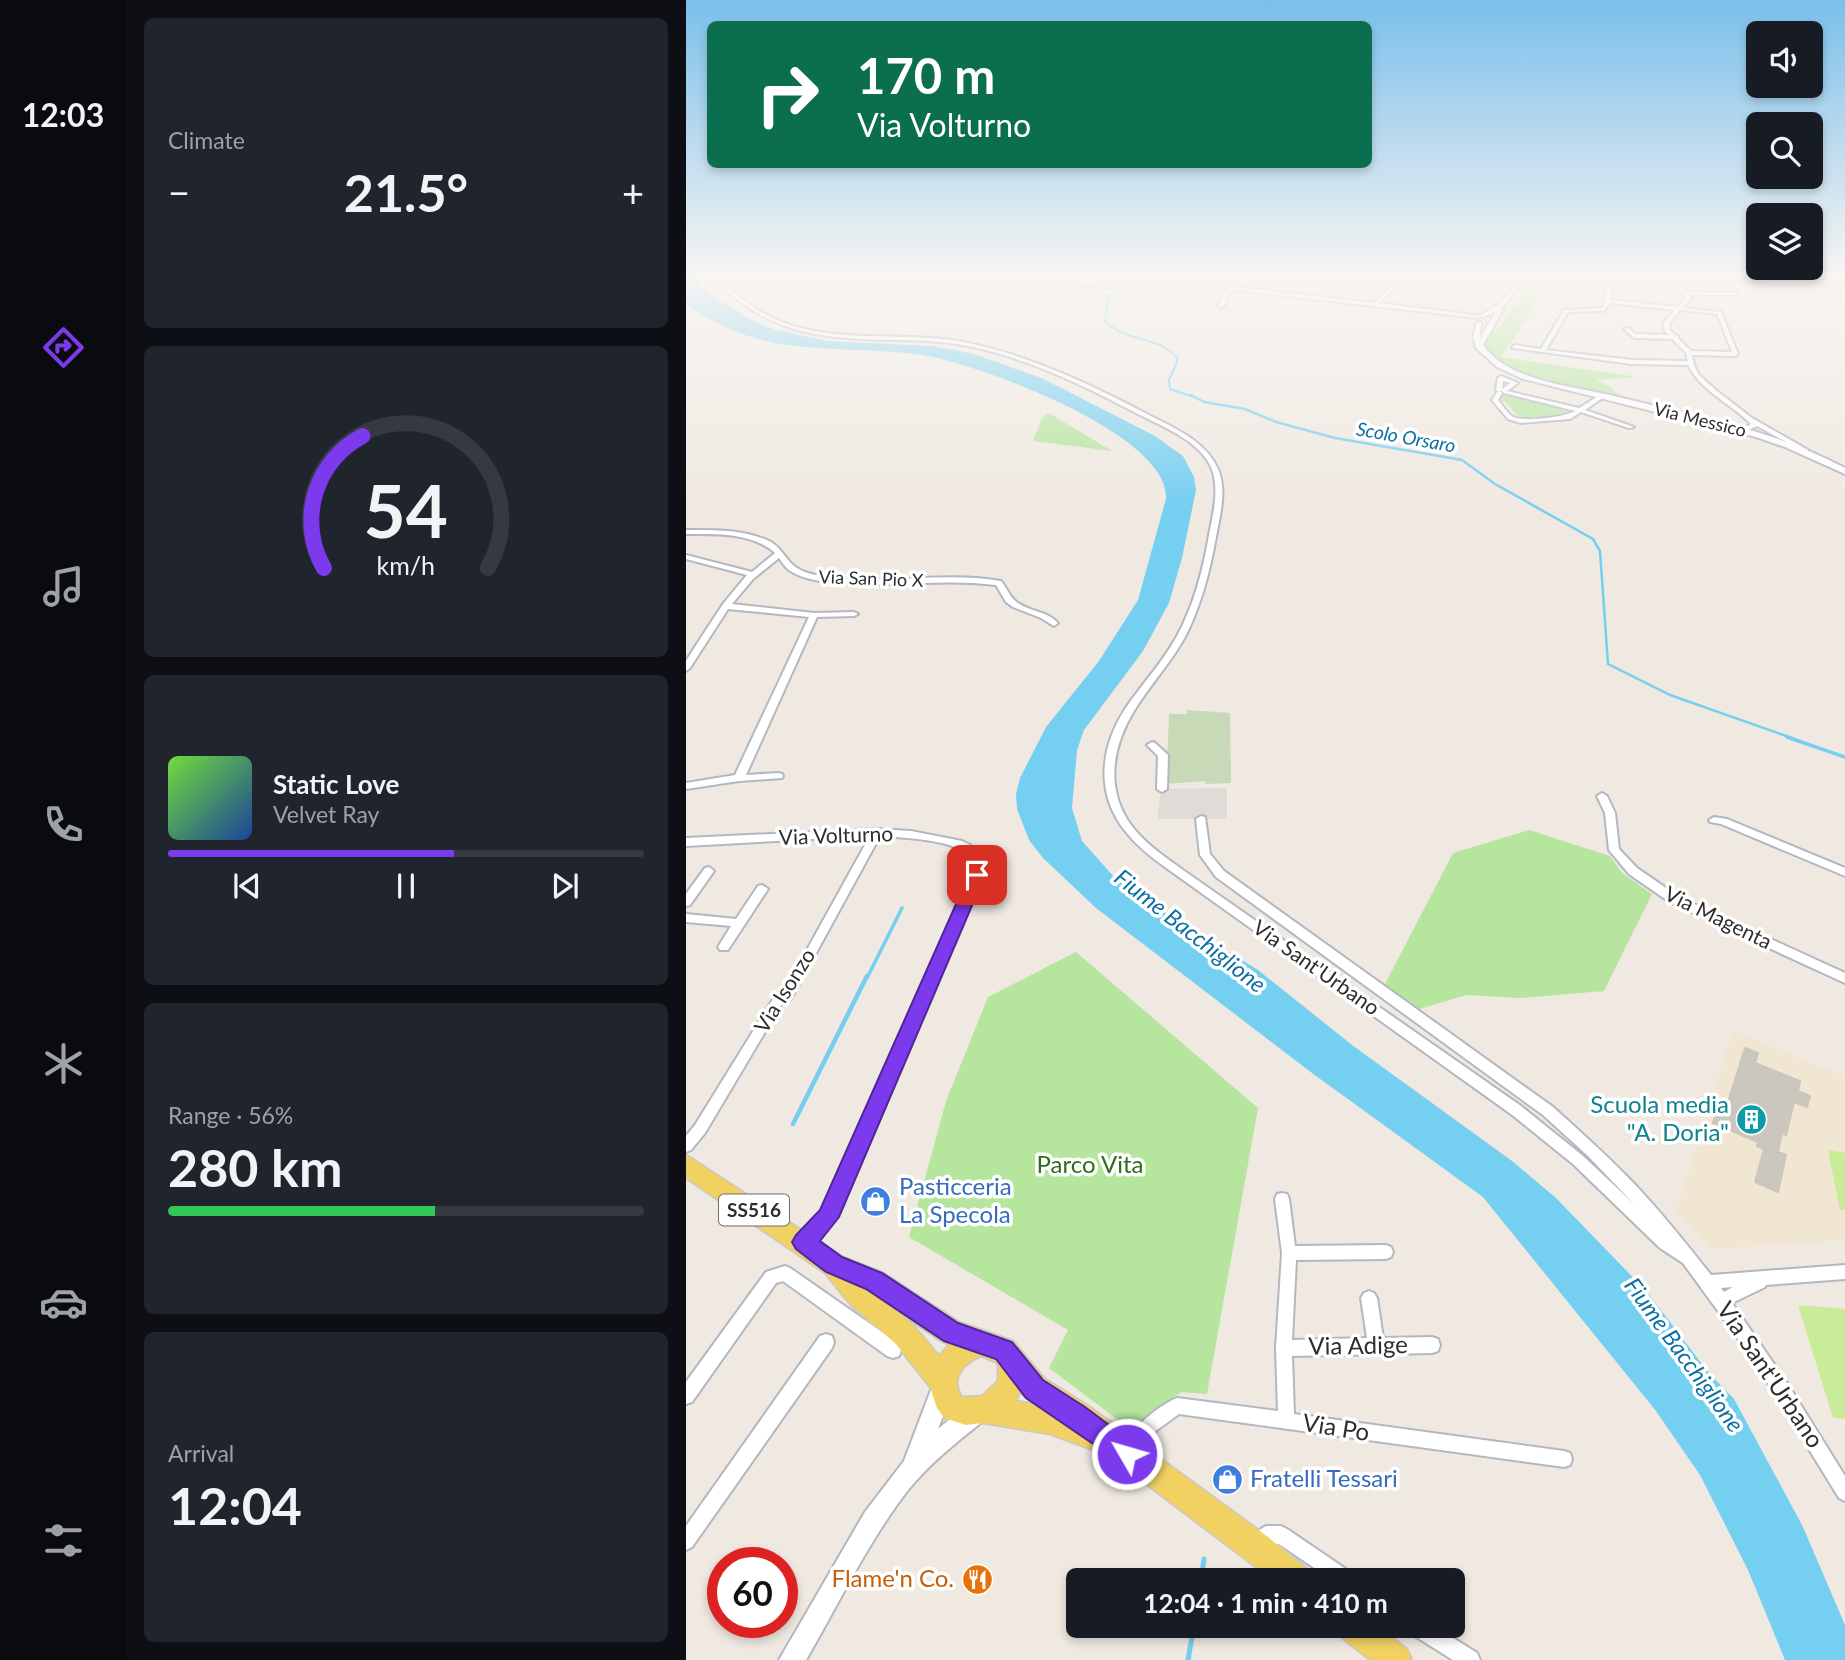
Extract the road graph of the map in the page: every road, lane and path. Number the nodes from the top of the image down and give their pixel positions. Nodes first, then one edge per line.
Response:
1 (995, 353) edge
2 (1486, 353) edge
3 (1562, 353) edge
4 (1599, 353) edge
5 (1689, 353) edge
6 (1709, 353) edge
7 (1732, 353) edge
8 (1596, 358) junction
9 (1689, 363) junction
10 (1602, 396) junction
11 (1580, 411) junction
12 (1751, 420) junction
13 (1631, 427) dead end
14 (1744, 430) junction
15 (1806, 451) junction
16 (1845, 471) edge
17 (686, 532) edge
18 (779, 554) junction
19 (686, 557) edge
20 (751, 574) junction
21 (726, 606) junction
22 (854, 614) dead end
23 (814, 615) junction
24 (1054, 623) dead end
25 (686, 651) edge
26 (697, 651) junction
27 (686, 668) edge
28 (1152, 745) dead end
29 (778, 776) dead end
30 (739, 778) junction
31 (686, 786) edge
32 (1162, 789) dead end
33 (1602, 796) dead end
34 (1201, 819) dead end
35 (1714, 820) dead end
36 (877, 832) junction
37 (686, 842) edge
38 (709, 871) dead end
39 (1845, 872) edge
40 (762, 889) dead end
41 (686, 902) edge
42 (686, 918) edge
43 (739, 923) junction
44 (724, 947) dead end
45 (1845, 978) edge
46 (686, 1146) edge
47 (696, 1172) edge
48 (1282, 1199) dead end
49 (804, 1242) junction
50 (1386, 1252) dead end
51 (1289, 1253) junction
52 (1691, 1260) junction
53 (834, 1265) junction
54 (1845, 1272) edge
55 (1765, 1280) junction
56 (1707, 1282) junction
57 (1369, 1298) dead end
58 (1721, 1301) junction
59 (826, 1342) dead end
60 (980, 1343) junction
61 (1432, 1345) dead end
62 (1376, 1346) junction
63 (1284, 1348) junction
64 (893, 1350) dead end
65 (1009, 1357) junction
66 (942, 1386) junction
67 (686, 1396) edge
68 (980, 1412) junction
69 (1286, 1420) junction
70 (1122, 1450) junction
71 (1564, 1458) dead end
72 (910, 1470) junction
73 (1845, 1492) edge
74 (686, 1541) edge
75 (1257, 1548) junction
76 (1281, 1568) edge
77 (1329, 1568) edge
78 (1368, 1638) edge
79 (1436, 1638) edge
80 (792, 1660) edge
81 (1396, 1660) edge
82 (1470, 1660) edge

1 - 52 street, Via Sant'Urbano
2 - 10 street, Via Messico
3 - 8 street
4 - 8 street
5 - 9 street
6 - 7 street
8 - 9 street
9 - 12 street
10 - 11 street
10 - 14 street, Via Messico
11 - 11 street
11 - 13 street
12 - 14 street
12 - 15 street
14 - 15 street, Via Messico
15 - 16 street, Via Messico
17 - 18 street, Via San Pio X
18 - 20 street
18 - 24 street, Via San Pio X
19 - 20 street
20 - 21 street
21 - 23 street
21 - 26 street
22 - 23 street
23 - 30 street
25 - 26 street
26 - 27 street
28 - 32 street
29 - 30 street
30 - 31 street
33 - 45 street, Via Magenta
34 - 52 street, Via Sant'Urbano
35 - 39 street
36 - 37 street, Via Volturno
36 - 46 street, Via Isonzo
36 - 49 street, Via Volturno
38 - 41 street
40 - 43 street
42 - 43 street
43 - 44 street
47 - 49 main road, SS516
48 - 51 street
49 - 53 main road, SS516
50 - 51 street
51 - 63 street
52 - 56 street, Via Sant'Urbano
53 - 60 main road, SS516
53 - 66 main road, SS516
54 - 55 street
55 - 56 street
55 - 58 street
56 - 58 street, Via Sant'Urbano
57 - 62 street
58 - 73 street, Via Sant'Urbano
59 - 74 street
60 - 65 main road, SS516
60 - 66 main road
61 - 62 street, Via Adige
62 - 63 street, Via Adige
63 - 69 street
64 - 67 street
65 - 68 main road
65 - 70 main road, SS516
66 - 68 main road, SS516
66 - 72 street
68 - 70 main road, SS516
68 - 72 street
69 - 70 street, Via Po
69 - 71 street, Via Po
70 - 75 main road, SS516
72 - 80 street
75 - 76 main road, SS516
75 - 77 street
78 - 81 main road
79 - 82 street

